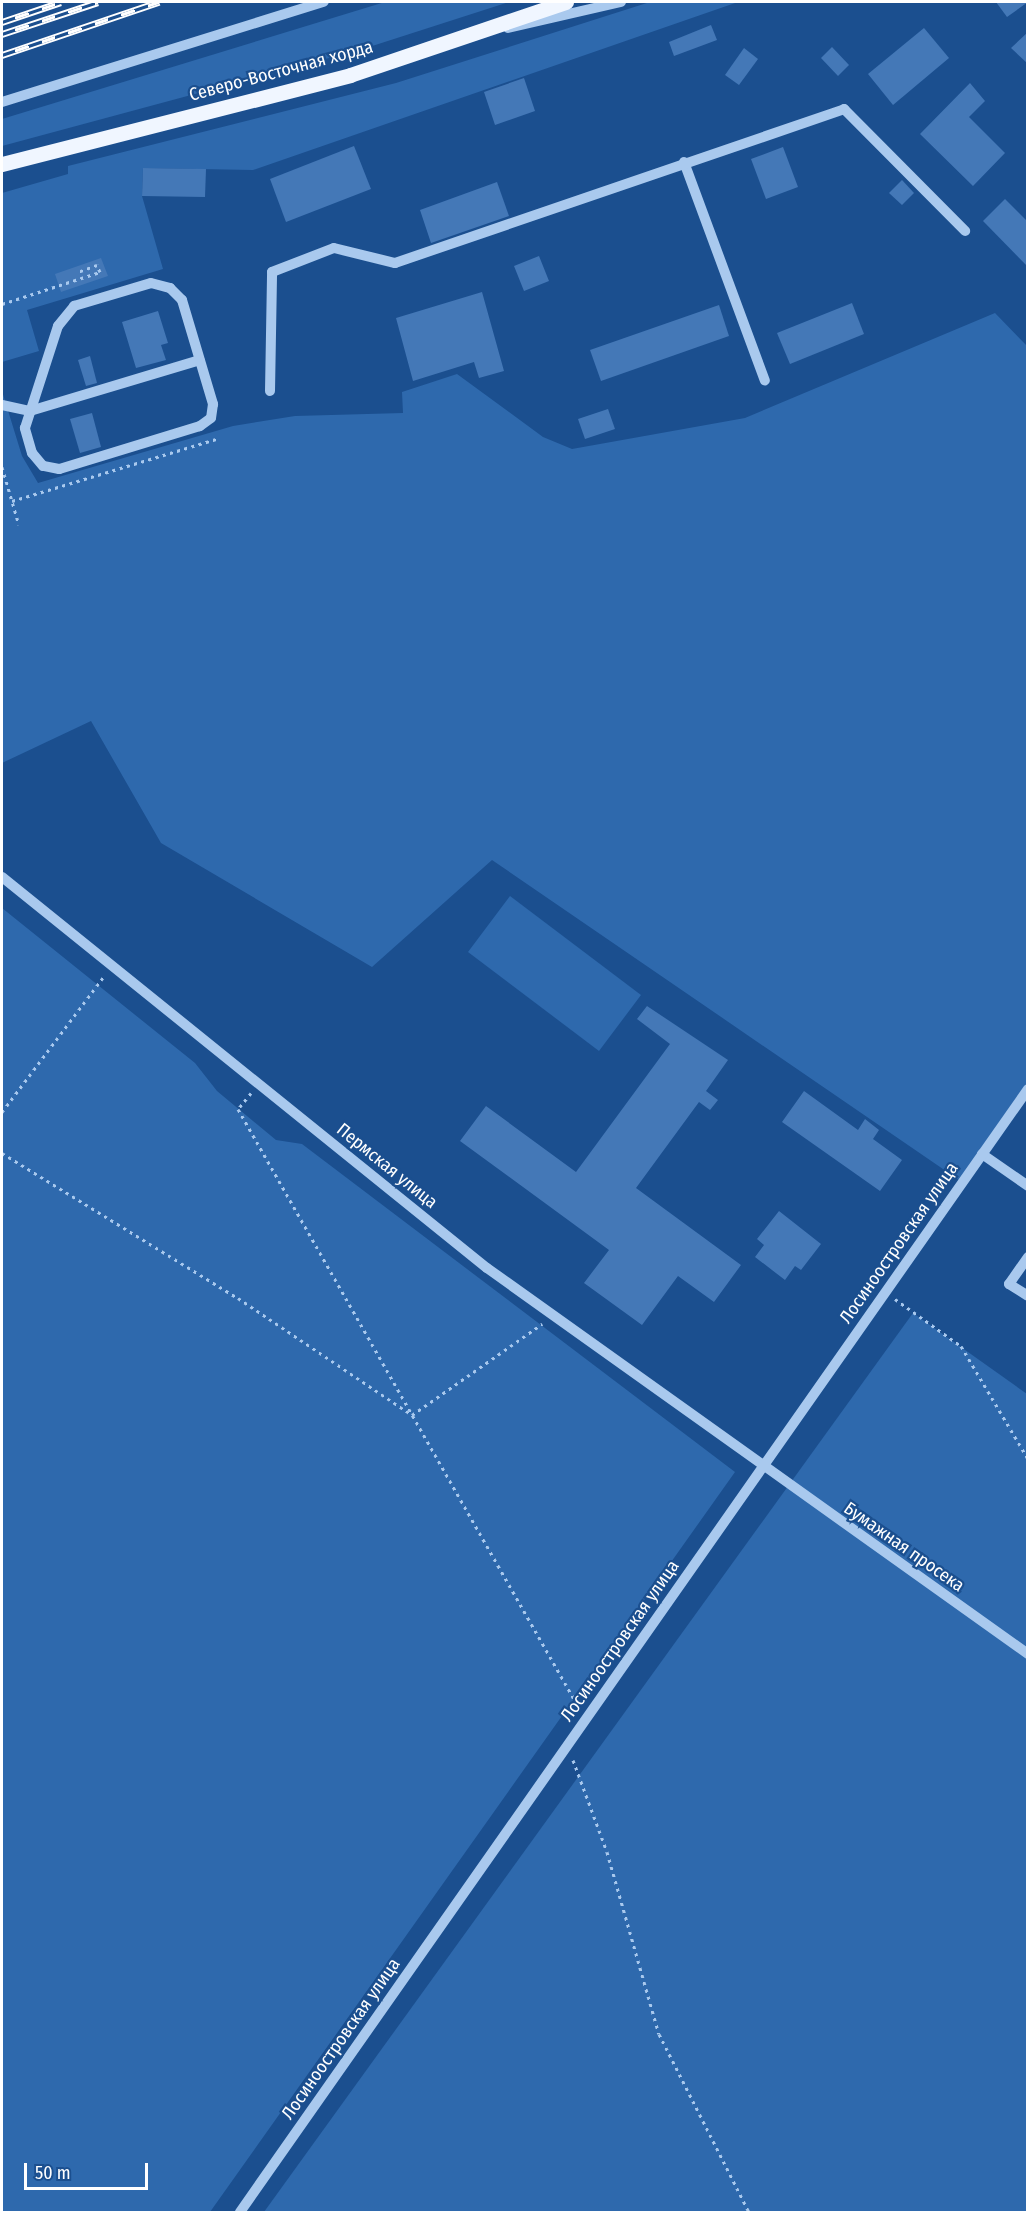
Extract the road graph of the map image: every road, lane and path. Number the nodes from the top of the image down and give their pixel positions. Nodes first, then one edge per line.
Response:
1 (324, 2) edge
2 (567, 2) edge
3 (621, 2) edge
4 (449, 42) junction
5 (2, 102) edge
6 (684, 162) junction
7 (2, 164) edge
8 (965, 231) dead end
9 (78, 272) dead end
10 (2, 304) edge
11 (200, 360) junction
12 (765, 381) dead end
13 (270, 390) dead end
14 (2, 405) edge
15 (30, 411) junction
16 (219, 438) dead end
17 (2, 467) edge
18 (12, 501) junction
19 (19, 525) dead end
20 (2, 877) edge
21 (112, 968) junction
22 (258, 1085) junction
23 (1028, 1089) edge
24 (2, 1112) edge
25 (2, 1153) edge
26 (982, 1154) junction
27 (1028, 1186) edge
28 (1028, 1257) edge
29 (886, 1292) junction
30 (1028, 1296) edge
31 (554, 1316) junction
32 (412, 1415) junction
33 (1028, 1460) edge
34 (762, 1467) junction
35 (1028, 1654) edge
36 (574, 1699) dead end
37 (568, 1745) junction
38 (240, 2212) edge
39 (749, 2212) edge

1 - 5 street
2 - 4 main road, Северо-Восточная хорда
3 - 4 street
4 - 7 main road, Северо-Восточная хорда
6 - 8 street
6 - 12 street
6 - 13 street
9 - 10 path
11 - 15 street
11 - 15 street
11 - 15 street
14 - 15 street
16 - 18 path
17 - 18 path
18 - 19 path
20 - 21 street, Пермская улица
21 - 22 street, Пермская улица
21 - 24 path
22 - 31 street, Пермская улица
22 - 32 path
23 - 26 street, Лосиноостровская улица
25 - 32 path
26 - 27 street
26 - 29 street, Лосиноостровская улица
28 - 30 street
29 - 33 path
29 - 34 street, Лосиноостровская улица
31 - 32 path
31 - 34 street, Пермская улица
32 - 36 path
34 - 35 street, Бумажная просека
34 - 37 street, Лосиноостровская улица
37 - 38 street, Лосиноостровская улица
37 - 39 path

